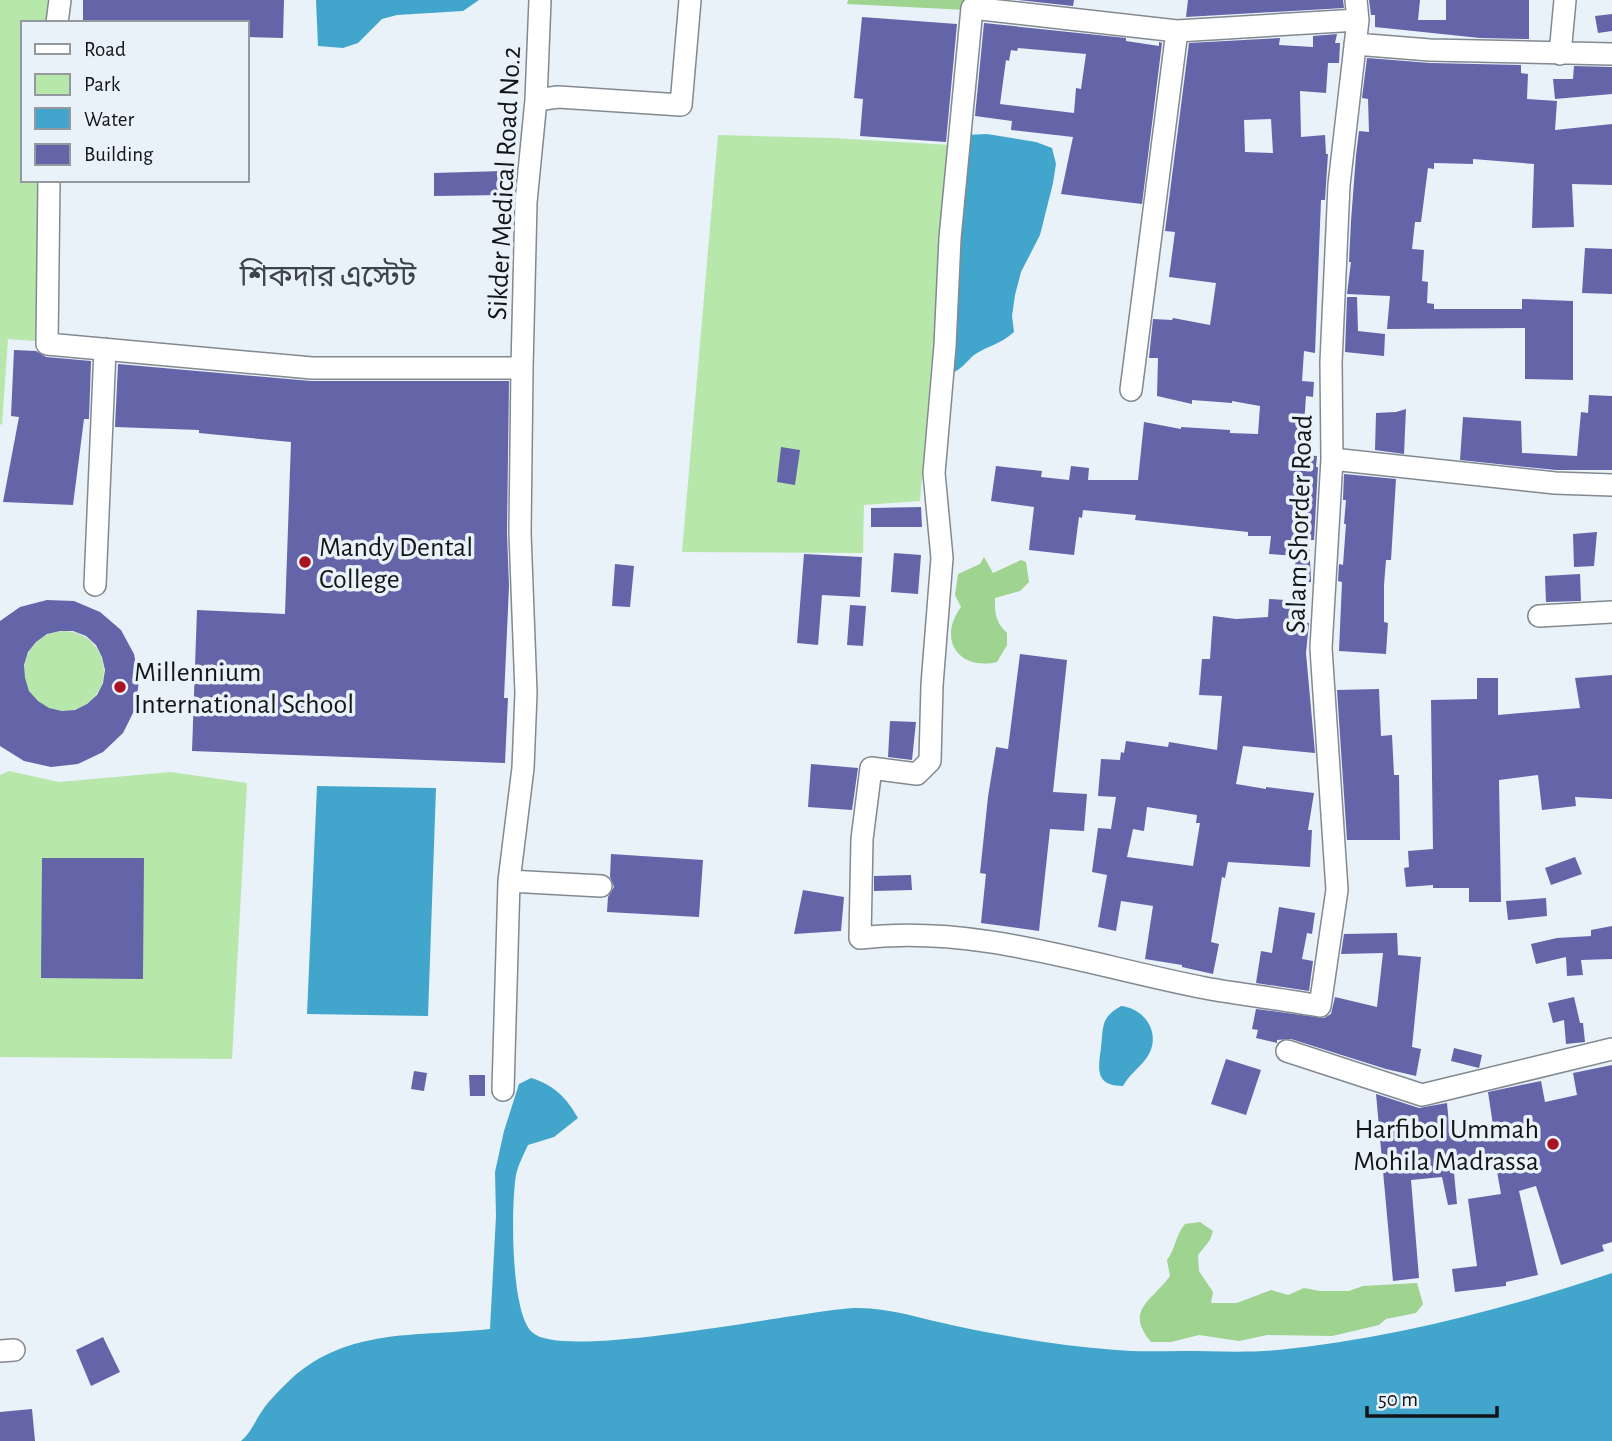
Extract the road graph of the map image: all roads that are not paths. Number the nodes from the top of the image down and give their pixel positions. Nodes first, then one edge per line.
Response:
1 (61, 0) edge
2 (540, 0) edge
3 (690, 0) edge
4 (1564, 0) edge
5 (1357, 10) edge
6 (57, 21) edge
7 (1177, 31) junction
8 (1355, 44) junction
9 (1560, 54) junction
10 (1612, 54) edge
11 (536, 100) junction
12 (49, 182) edge
13 (105, 349) junction
14 (522, 368) junction
15 (1131, 390) dead end
16 (1332, 459) junction
17 (1612, 485) edge
18 (95, 585) dead end
19 (1612, 612) edge
20 (1539, 616) dead end
21 (509, 881) junction
22 (601, 886) dead end
23 (1612, 1049) edge
24 (1287, 1051) dead end
25 (503, 1090) dead end

1 - 6 street
2 - 11 street, Sikder Medical Road No.2
3 - 11 street
4 - 9 street
5 - 7 street
5 - 8 street, Salam Shorder Road
7 - 15 street
7 - 16 street, Salam Shorder Road
8 - 9 street
8 - 16 street, Salam Shorder Road
9 - 10 street
11 - 14 street, Sikder Medical Road No.2
12 - 13 street
13 - 14 street
13 - 18 street
14 - 21 street, Sikder Medical Road No.2
16 - 17 street
19 - 20 street
21 - 22 street
21 - 25 street, Sikder Medical Road No.2
23 - 24 street

